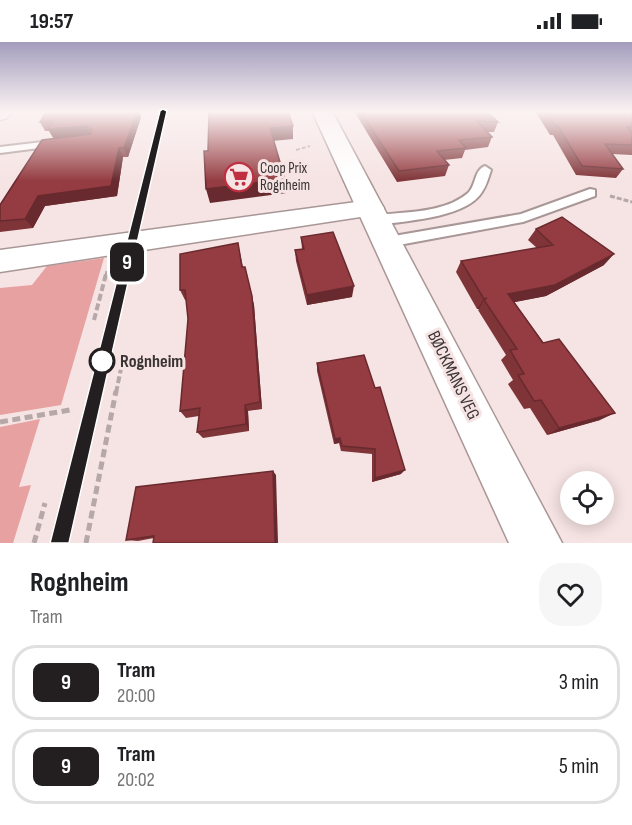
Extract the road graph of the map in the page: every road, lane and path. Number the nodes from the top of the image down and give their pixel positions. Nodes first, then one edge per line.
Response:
1 (334, 134) edge
2 (68, 142) edge
3 (0, 150) edge
4 (485, 170) dead end
5 (590, 193) dead end
6 (379, 223) junction
7 (123, 243) junction
8 (0, 261) edge
9 (94, 320) dead end
10 (124, 354) dead end
11 (70, 410) dead end
12 (0, 422) edge
13 (45, 503) dead end
14 (34, 543) edge
15 (86, 543) edge
16 (536, 543) edge

1 - 6 main road, BØCKMANS VEG
2 - 3 lane
4 - 6 lane
5 - 6 lane
6 - 7 main road
6 - 16 main road, BØCKMANS VEG
7 - 8 main road
7 - 9 path
10 - 15 path
11 - 12 path
13 - 14 path

